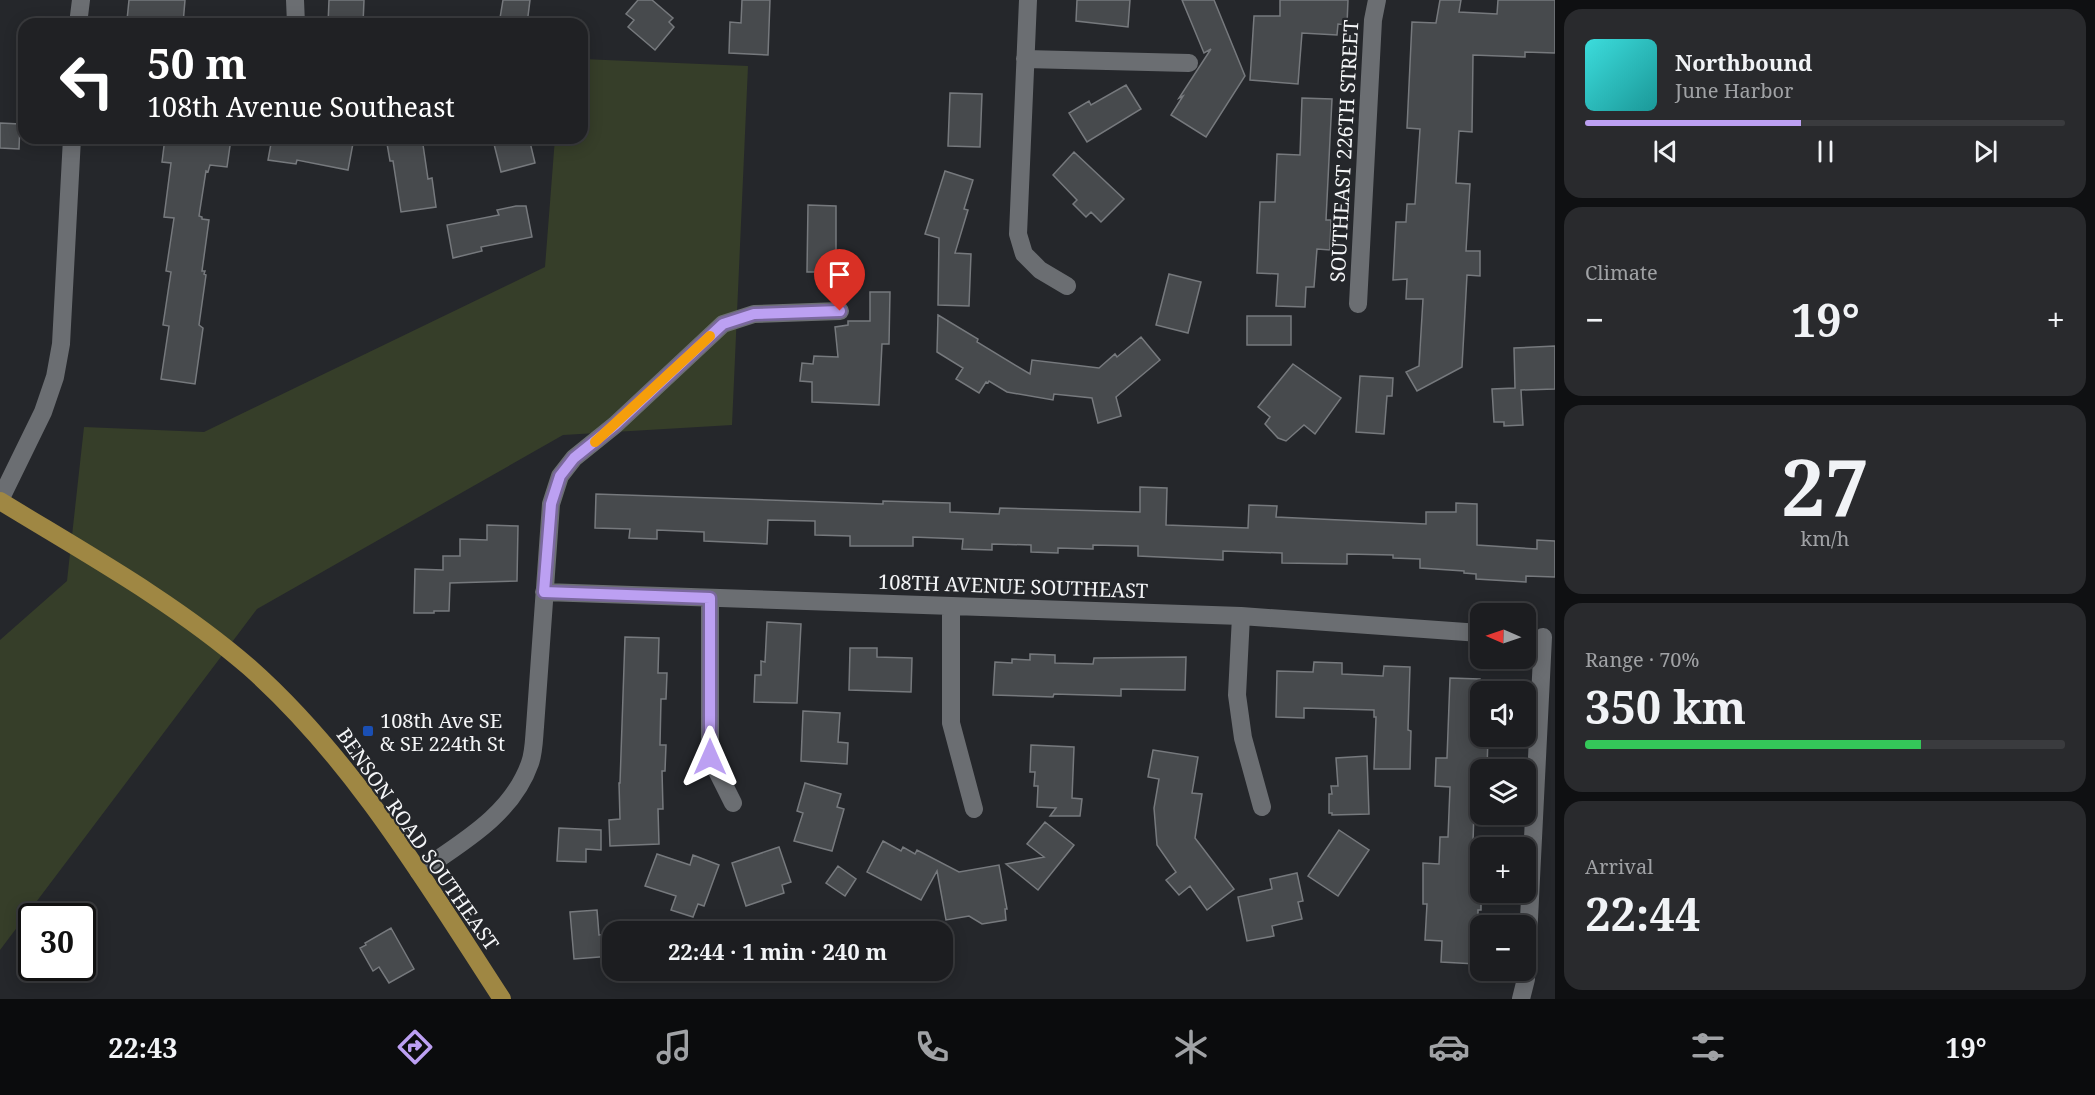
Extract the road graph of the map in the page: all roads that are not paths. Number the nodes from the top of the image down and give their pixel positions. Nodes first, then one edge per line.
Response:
1 (81, 0) edge
2 (295, 0) edge
3 (1028, 0) edge
4 (1377, 0) edge
5 (79, 18) edge
6 (296, 18) edge
7 (1025, 59) junction
8 (1189, 63) dead end
9 (72, 144) edge
10 (1067, 286) dead end
11 (1358, 304) dead end
12 (840, 311) dead end
13 (0, 501) edge
14 (544, 592) junction
15 (710, 598) junction
16 (951, 607) junction
17 (1241, 616) junction
18 (1470, 632) edge
19 (1541, 637) edge
20 (733, 802) dead end
21 (1262, 807) dead end
22 (974, 809) dead end
23 (419, 872) junction
24 (502, 999) edge
25 (1521, 999) edge

1 - 5 street
2 - 6 street
3 - 7 street
4 - 11 street, SOUTHEAST 226TH STREET
7 - 8 street
7 - 10 street
9 - 13 street
12 - 14 street
13 - 23 main road, BENSON ROAD SOUTHEAST
14 - 15 street, 108TH AVENUE SOUTHEAST
14 - 23 street
15 - 16 street, 108TH AVENUE SOUTHEAST
15 - 20 street
16 - 17 street, 108TH AVENUE SOUTHEAST
16 - 22 street
17 - 18 street, 108TH AVENUE SOUTHEAST
17 - 21 street
19 - 25 street
23 - 24 main road, BENSON ROAD SOUTHEAST

